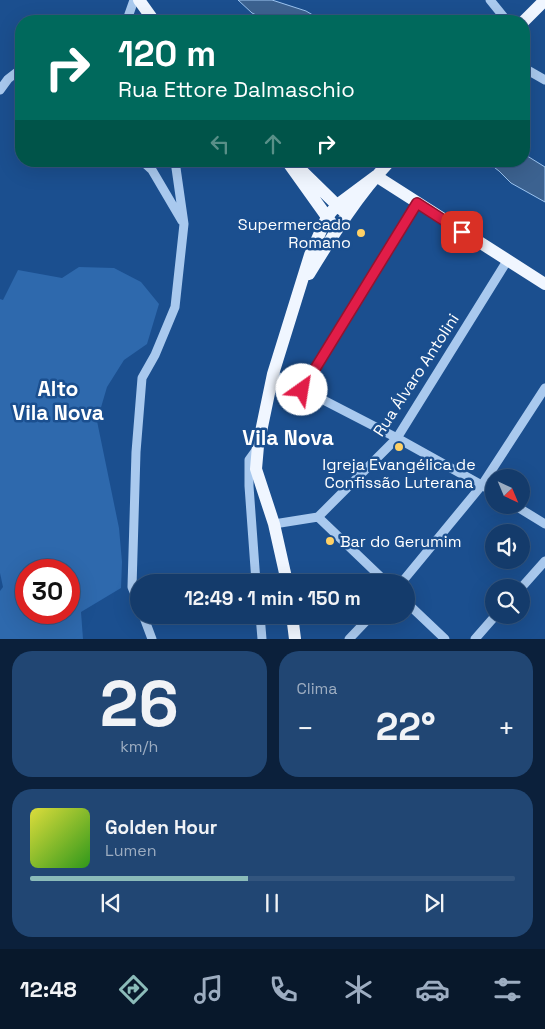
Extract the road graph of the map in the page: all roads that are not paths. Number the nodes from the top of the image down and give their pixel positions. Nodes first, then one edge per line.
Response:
1 (134, 0) edge
2 (139, 0) edge
3 (490, 0) edge
4 (545, 0) edge
5 (128, 15) edge
6 (150, 15) edge
7 (502, 15) edge
8 (530, 15) edge
9 (530, 71) edge
10 (15, 74) edge
11 (545, 80) edge
12 (0, 90) edge
13 (149, 167) edge
14 (176, 167) edge
15 (291, 167) edge
16 (298, 167) edge
17 (384, 167) edge
18 (376, 176) junction
19 (417, 203) junction
20 (337, 205) junction
21 (347, 216) junction
22 (326, 217) junction
23 (184, 224) junction
24 (337, 229) junction
25 (507, 261) junction
26 (545, 284) edge
27 (299, 289) junction
28 (273, 374) junction
29 (545, 388) edge
30 (302, 390) junction
31 (397, 438) junction
32 (258, 446) junction
33 (482, 485) junction
34 (485, 487) edge
35 (529, 514) edge
36 (318, 518) junction
37 (274, 524) junction
38 (545, 524) edge
39 (545, 561) edge
40 (132, 574) edge
41 (255, 574) edge
42 (285, 574) edge
43 (378, 574) edge
44 (409, 574) edge
45 (529, 579) edge
46 (415, 611) edge
47 (146, 624) edge
48 (261, 624) edge
49 (293, 624) edge
50 (363, 624) edge
51 (488, 624) edge
52 (152, 639) edge
53 (262, 639) edge
54 (295, 639) edge
55 (349, 639) edge
56 (445, 639) edge
57 (475, 639) edge

1 - 5 street
2 - 6 main road
3 - 7 street
4 - 8 main road
9 - 11 street
10 - 12 street
13 - 23 street
14 - 23 street
15 - 22 main road
16 - 20 main road
17 - 18 main road
18 - 19 main road
18 - 20 main road
18 - 21 main road
19 - 25 main road
19 - 30 street
20 - 21 main road
20 - 22 main road
21 - 24 main road
22 - 24 main road
22 - 27 main road
23 - 40 street
24 - 27 main road
25 - 26 main road
25 - 31 street, Rua Álvaro Antolini
27 - 28 main road
28 - 30 street
28 - 32 main road
29 - 33 street
30 - 31 street
31 - 33 street
31 - 36 street, Rua Álvaro Antolini
32 - 37 main road
32 - 41 street
33 - 34 street
33 - 44 street
35 - 38 street
36 - 37 street
36 - 43 street
37 - 42 main road
39 - 45 street
46 - 56 street
47 - 52 street
48 - 53 street
49 - 54 main road
50 - 55 street
51 - 57 street

